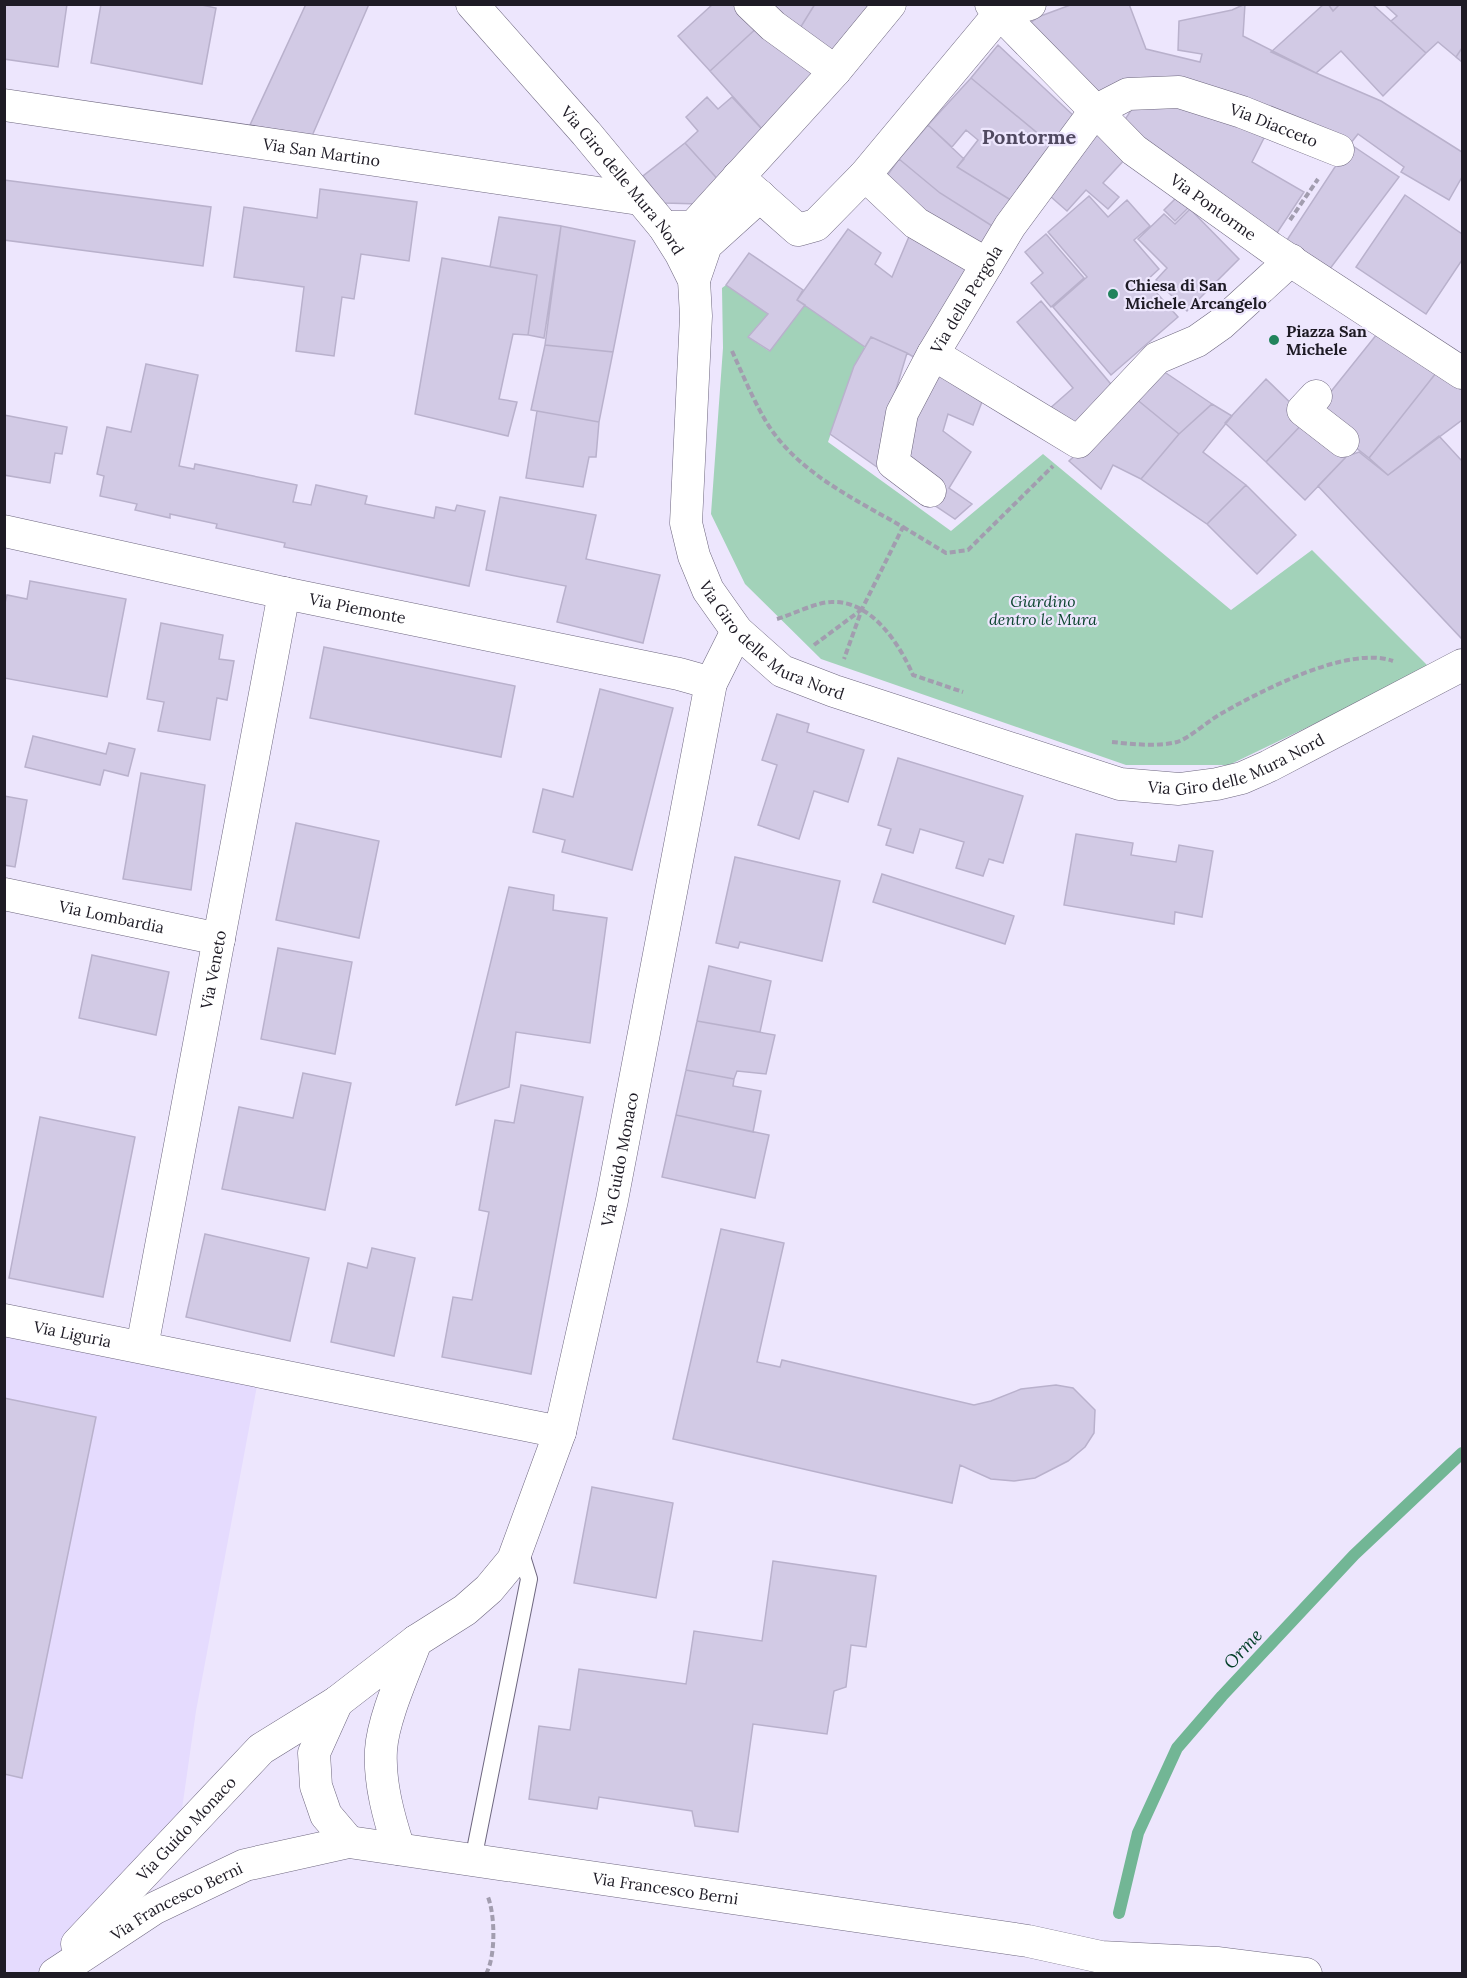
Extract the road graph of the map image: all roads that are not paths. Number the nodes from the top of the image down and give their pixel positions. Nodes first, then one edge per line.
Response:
1 (472, 4) edge
2 (750, 4) edge
3 (890, 4) edge
4 (1030, 4) edge
5 (995, 9) edge
6 (835, 71) junction
7 (4, 105) edge
8 (1095, 111) junction
9 (1338, 150) road end
10 (865, 175) junction
11 (749, 186) junction
12 (639, 199) junction
13 (664, 227) junction
14 (1281, 254) junction
15 (987, 264) junction
16 (694, 280) junction
17 (933, 354) junction
18 (1462, 373) edge
19 (1316, 396) dead end
20 (1343, 441) dead end
21 (930, 491) dead end
22 (4, 531) edge
23 (285, 593) junction
24 (737, 631) junction
25 (1462, 665) edge
26 (711, 683) junction
27 (4, 894) edge
28 (219, 939) junction
29 (4, 1320) edge
30 (142, 1347) junction
31 (560, 1432) junction
32 (518, 1544) junction
33 (416, 1641) junction
34 (337, 1702) junction
35 (349, 1842) junction
36 (399, 1849) junction
37 (473, 1860) junction
38 (50, 1974) edge
39 (56, 1974) edge
40 (1306, 1974) edge

1 - 12 street, Via Giro delle Mura Nord
2 - 6 street
3 - 6 street
4 - 5 street
5 - 8 street, Via Pontorme
5 - 10 street
6 - 11 street
7 - 12 street, Via San Martino
8 - 9 street, Via Diacceto
8 - 14 street, Via Pontorme
8 - 15 street, Via della Pergola
10 - 11 street
10 - 15 street
11 - 13 street
11 - 16 street
12 - 13 street, Via Giro delle Mura Nord
13 - 16 street, Via Giro delle Mura Nord
14 - 17 street
14 - 18 street, Via Pontorme
15 - 17 street, Via della Pergola
16 - 24 street, Via Giro delle Mura Nord
17 - 21 street, Via della Pergola
19 - 20 street
22 - 23 street, Via Piemonte
23 - 26 street, Via Piemonte
23 - 28 street, Via Veneto
24 - 25 street, Via Giro delle Mura Nord
24 - 26 street, Via Guido Monaco
26 - 31 street, Via Guido Monaco
27 - 28 street, Via Lombardia
28 - 30 street, Via Veneto
29 - 30 street, Via Liguria
30 - 31 street, Via Liguria
31 - 32 street, Via Guido Monaco
32 - 33 street, Via Guido Monaco
32 - 37 lane
33 - 34 street, Via Guido Monaco
33 - 36 street
34 - 35 street, Via Guido Monaco
34 - 38 street, Via Guido Monaco
35 - 36 street, Via Francesco Berni
35 - 39 street, Via Francesco Berni
36 - 37 street, Via Francesco Berni
37 - 40 street, Via Francesco Berni

